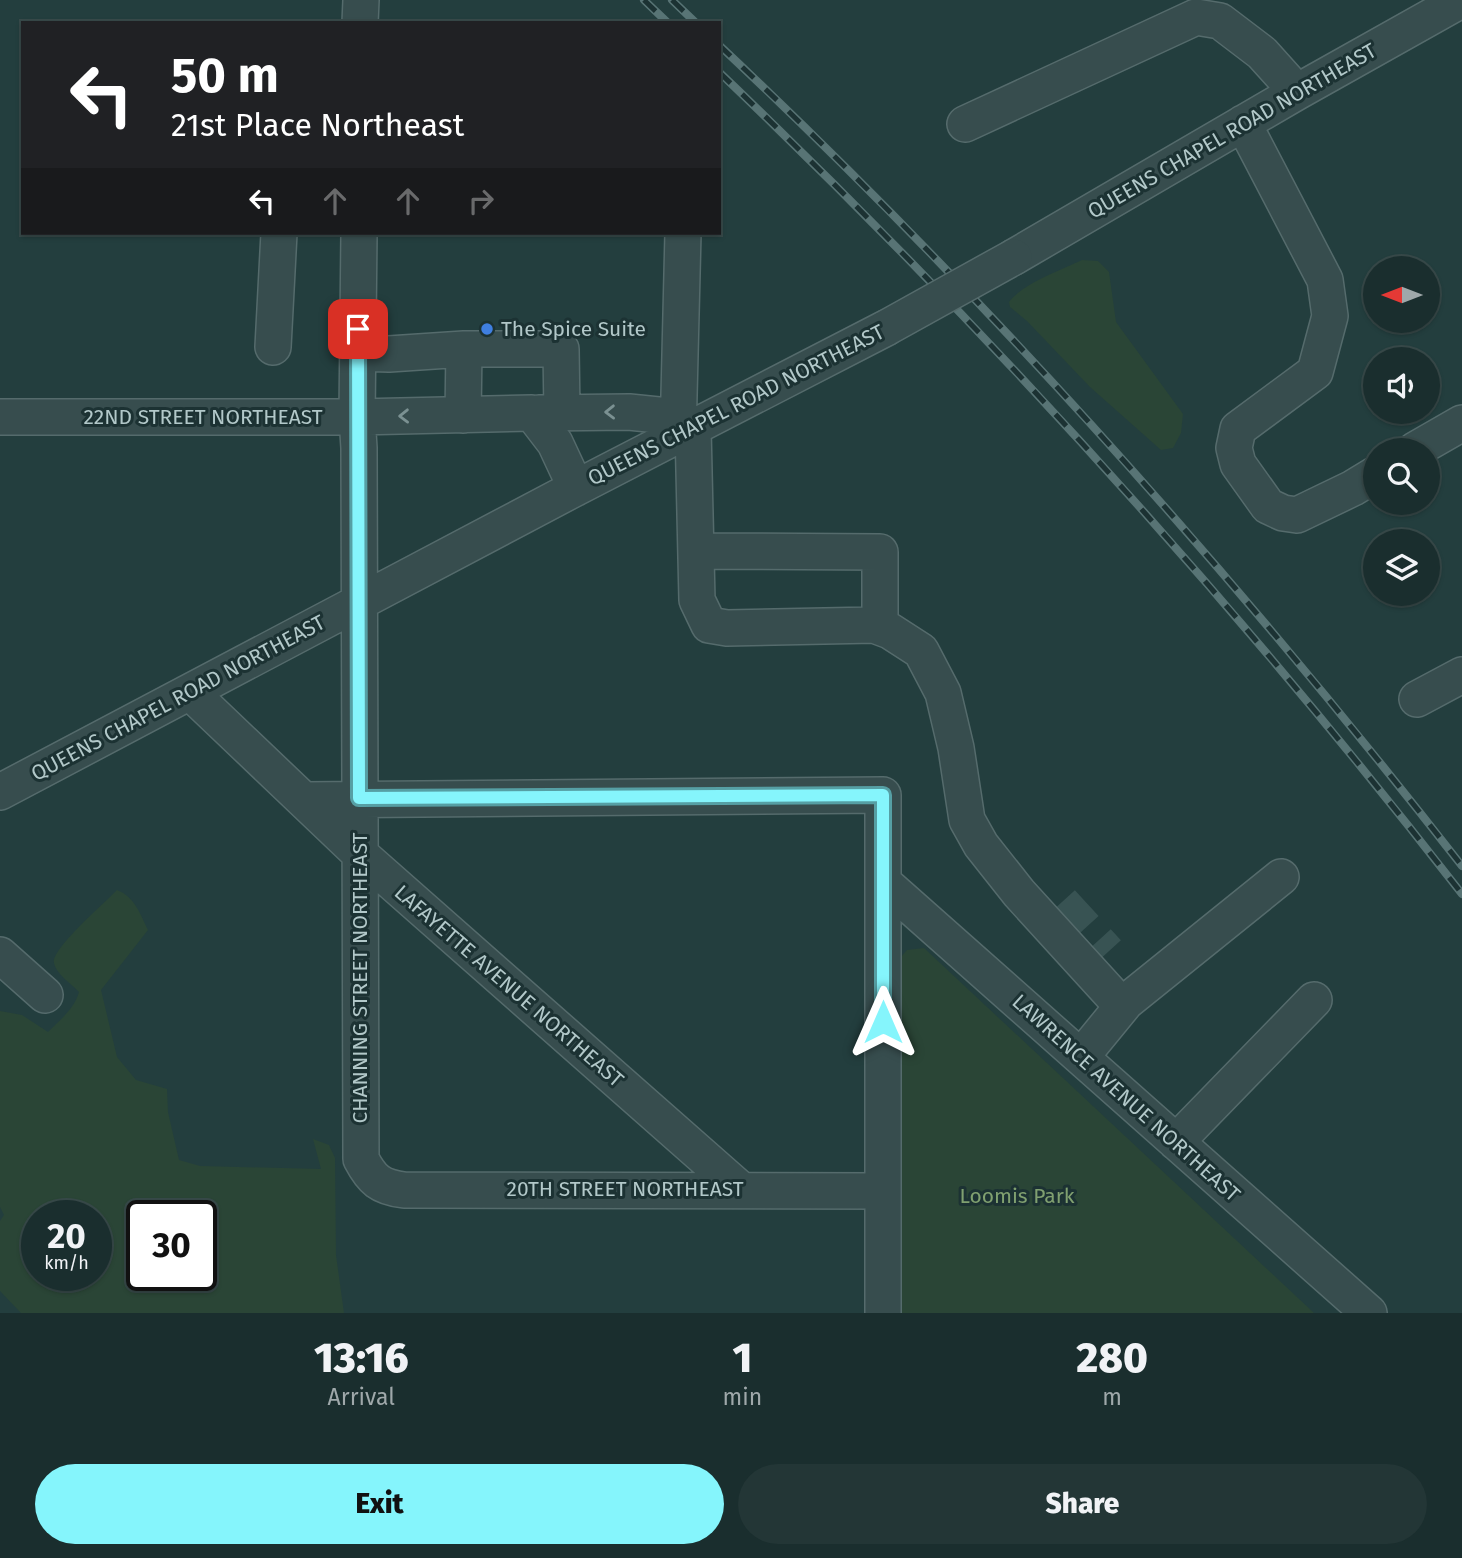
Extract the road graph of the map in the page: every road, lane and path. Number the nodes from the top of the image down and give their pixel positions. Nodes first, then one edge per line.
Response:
1 (361, 0) edge
2 (1450, 3) edge
3 (360, 21) edge
4 (1297, 92) junction
5 (1243, 123) junction
6 (965, 124) dead end
7 (279, 235) edge
8 (359, 235) edge
9 (683, 235) edge
10 (273, 347) dead end
11 (464, 349) junction
12 (357, 353) junction
13 (547, 413) junction
14 (463, 415) junction
15 (0, 417) edge
16 (357, 417) junction
17 (1462, 423) edge
18 (683, 427) junction
19 (1436, 438) edge
20 (1363, 482) edge
21 (576, 488) junction
22 (696, 551) junction
23 (359, 602) junction
24 (880, 627) junction
25 (1462, 675) edge
26 (190, 692) junction
27 (1417, 699) dead end
28 (0, 792) edge
29 (359, 798) junction
30 (304, 800) junction
31 (360, 854) junction
32 (1281, 877) dead end
33 (883, 882) junction
34 (1019, 893) junction
35 (1062, 902) tunnel mouth
36 (1108, 952) tunnel mouth
37 (0, 955) edge
38 (45, 995) dead end
39 (1115, 997) junction
40 (1314, 1000) dead end
41 (1081, 1057) junction
42 (1176, 1142) junction
43 (370, 1176) joint
44 (740, 1189) junction
45 (883, 1191) junction
46 (883, 1313) edge
47 (1369, 1313) edge

1 - 3 street
2 - 4 street, QUEENS CHAPEL ROAD NORTHEAST
4 - 5 street, QUEENS CHAPEL ROAD NORTHEAST
4 - 6 street
5 - 18 street, QUEENS CHAPEL ROAD NORTHEAST, bridge
5 - 20 street
7 - 10 street
8 - 12 street, CHANNING STREET NORTHEAST
9 - 18 street
11 - 12 street
11 - 13 street
11 - 14 street
12 - 16 street, CHANNING STREET NORTHEAST
13 - 14 street, 22ND STREET NORTHEAST
18 -> 13 street, 22ND STREET NORTHEAST
13 - 21 street
14 -> 16 street, 22ND STREET NORTHEAST
15 - 16 street, 22ND STREET NORTHEAST
16 - 23 street, CHANNING STREET NORTHEAST
17 - 19 street
18 - 21 street, QUEENS CHAPEL ROAD NORTHEAST
18 - 22 street
21 - 23 street, QUEENS CHAPEL ROAD NORTHEAST
22 - 24 street
22 - 24 street
23 - 26 street, QUEENS CHAPEL ROAD NORTHEAST
23 - 29 street, CHANNING STREET NORTHEAST
24 - 34 street
25 - 27 street
26 - 28 street, QUEENS CHAPEL ROAD NORTHEAST
26 - 30 street, LAFAYETTE AVENUE NORTHEAST
29 - 30 street
29 - 31 street, CHANNING STREET NORTHEAST
29 - 33 street
30 - 31 street, LAFAYETTE AVENUE NORTHEAST
31 - 43 street, CHANNING STREET NORTHEAST
31 - 44 street, LAFAYETTE AVENUE NORTHEAST
32 - 39 street
33 - 41 street, LAWRENCE AVENUE NORTHEAST
33 - 45 street
34 - 35 street
34 - 39 street
36 - 39 street
37 - 38 street
39 - 41 street
40 - 42 street
41 - 42 street, LAWRENCE AVENUE NORTHEAST
42 - 47 street, LAWRENCE AVENUE NORTHEAST
43 - 44 street, 20TH STREET NORTHEAST
44 - 45 street, 20TH STREET NORTHEAST
45 - 46 street

